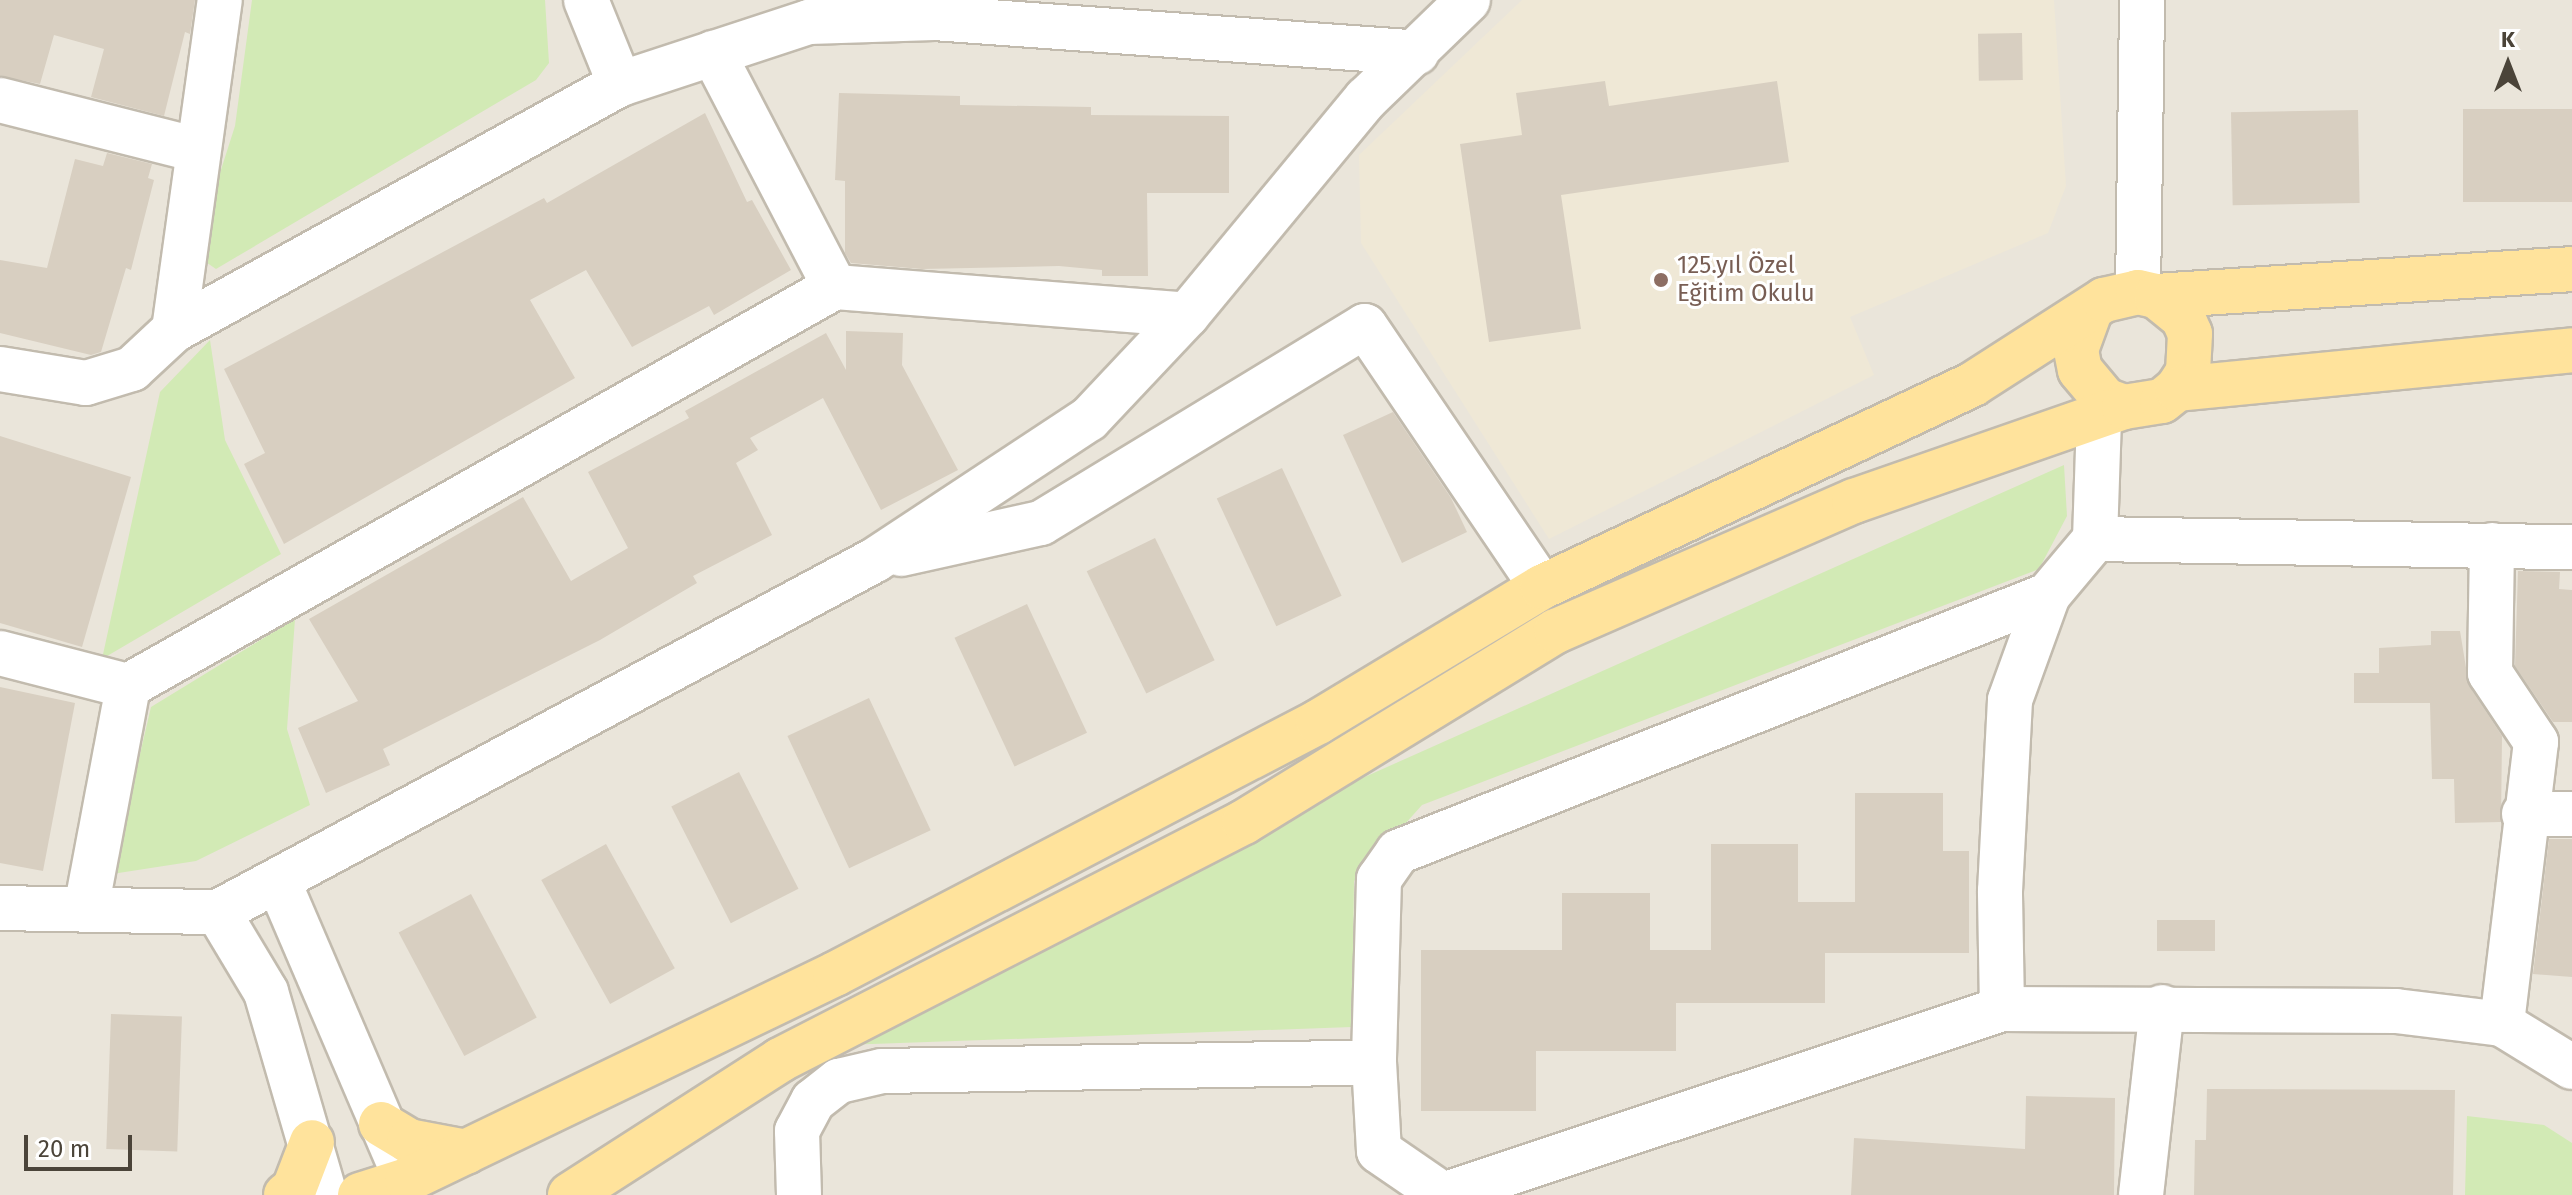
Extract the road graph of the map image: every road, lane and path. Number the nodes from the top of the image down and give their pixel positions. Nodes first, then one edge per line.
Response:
1 (220, 0) edge
2 (586, 0) edge
3 (1468, 0) edge
4 (2142, 0) edge
5 (1331, 46) junction
6 (713, 53) junction
7 (1417, 53) junction
8 (620, 84) junction
9 (1366, 99) junction
10 (0, 100) edge
11 (197, 150) junction
12 (2572, 269) edge
13 (835, 287) junction
14 (2147, 294) junction
15 (2089, 314) junction
16 (1187, 315) junction
17 (174, 330) junction
18 (2572, 350) edge
19 (0, 369) edge
20 (2177, 389) junction
21 (2111, 411) junction
22 (2095, 539) junction
23 (2492, 545) junction
24 (2572, 547) edge
25 (875, 560) junction
26 (1542, 587) junction
27 (2048, 595) junction
28 (0, 653) edge
29 (128, 686) junction
30 (2524, 814) junction
31 (2572, 814) edge
32 (279, 883) junction
33 (0, 908) edge
34 (86, 909) junction
35 (218, 912) junction
36 (2162, 1007) junction
37 (2002, 1009) junction
38 (2502, 1024) junction
39 (1374, 1062) junction
40 (2572, 1067) edge
41 (381, 1124) junction
42 (312, 1142) junction
43 (466, 1152) junction
44 (411, 1188) edge
45 (286, 1195) edge
46 (325, 1195) edge
47 (360, 1195) edge
48 (570, 1195) edge
49 (799, 1195) edge
50 (1443, 1195) edge
51 (2141, 1195) edge

1 - 11 street
2 - 8 street
3 - 7 street
4 - 14 street
5 - 6 street
5 - 7 street
5 - 9 street
6 - 8 street
6 - 13 street
7 - 9 street
8 - 17 street
9 - 16 street
10 - 11 street
11 - 17 street
12 - 14 main road
13 - 16 street
13 - 29 street
14 - 15 main road
14 - 20 main road
15 - 21 main road
15 - 26 main road
16 - 25 street
17 - 19 street
18 - 20 main road
20 - 21 main road
21 - 22 street
21 - 48 main road
22 - 23 street
22 - 27 street
23 - 24 street
23 - 30 street
25 - 26 street
25 - 32 street
26 - 43 main road
27 - 37 street
27 - 39 street
28 - 29 street
29 - 34 street
30 - 31 street
30 - 38 street
32 - 35 street
32 - 41 street
33 - 34 street
34 - 35 street
35 - 42 street
36 - 37 street
36 - 38 street
36 - 51 street
37 - 50 street
38 - 40 street
39 - 49 street
39 - 50 street
41 - 43 main road
41 - 44 street
42 - 45 main road
42 - 46 street
43 - 44 main road
44 - 47 main road

